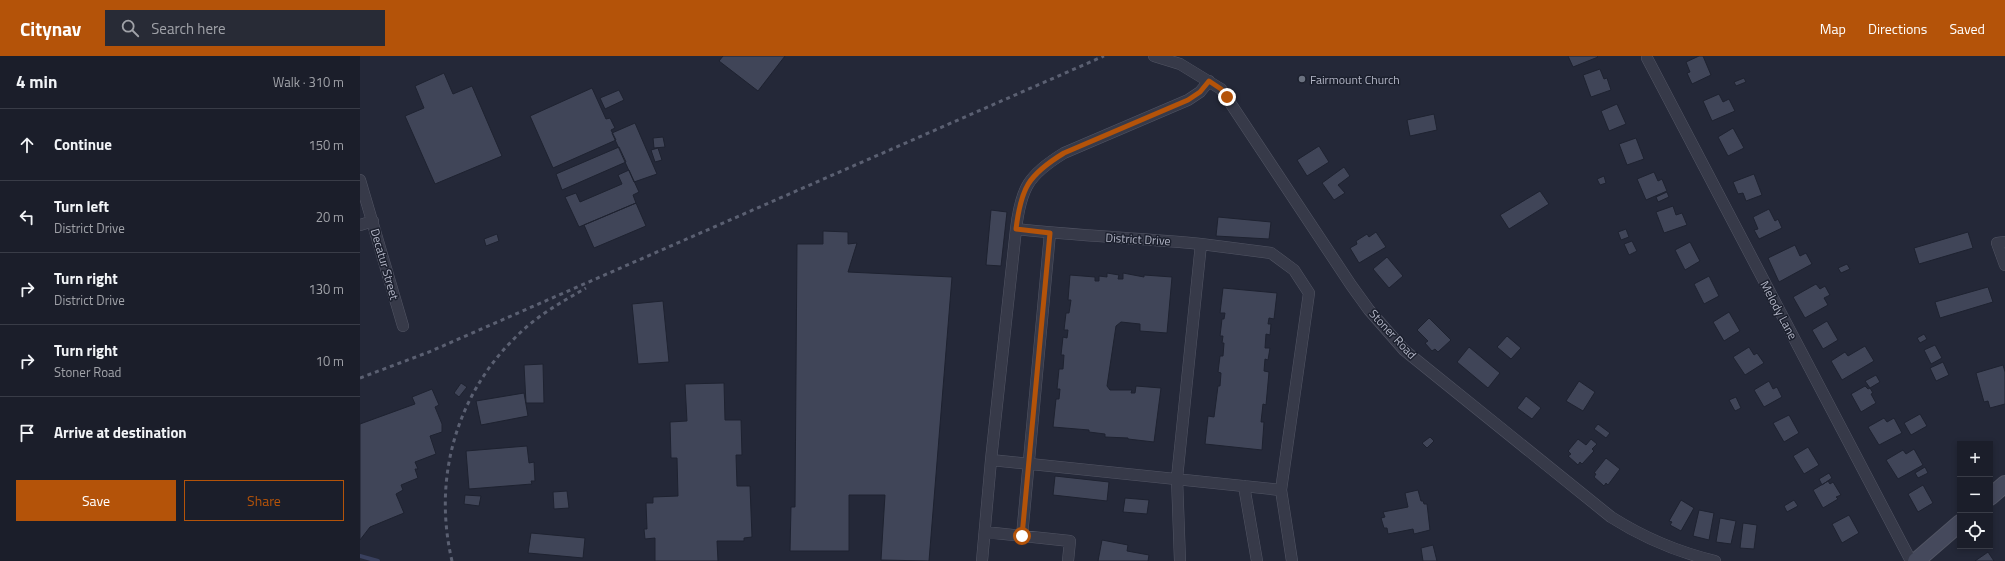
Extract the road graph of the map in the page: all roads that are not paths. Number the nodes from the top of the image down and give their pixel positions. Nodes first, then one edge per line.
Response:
1 (1154, 56) edge
2 (1647, 58) dead end
3 (1209, 81) junction
4 (360, 180) edge
5 (372, 221) junction
6 (360, 225) edge
7 (1016, 229) junction
8 (1050, 233) junction
9 (2005, 242) edge
10 (1201, 244) junction
11 (2005, 264) edge
12 (403, 326) dead end
13 (991, 460) junction
14 (1028, 463) junction
15 (1177, 478) junction
16 (2005, 484) edge
17 (1244, 486) junction
18 (1281, 490) junction
19 (1993, 494) edge
20 (1957, 526) edge
21 (985, 532) junction
22 (1022, 536) junction
23 (982, 561) edge
24 (1068, 561) edge
25 (1180, 561) edge
26 (1257, 561) edge
27 (1292, 561) edge
28 (1715, 561) edge
29 (1911, 561) edge
30 (1916, 561) edge

1 - 3 street, Stoner Road
2 - 29 street, Melody Lane
3 - 7 street
3 - 28 street, Stoner Road
4 - 5 street, Decatur Street
5 - 6 street
5 - 12 street, Decatur Street
7 - 8 street, District Drive
7 - 13 street
8 - 10 street, District Drive
8 - 14 street
9 - 11 street
10 - 15 street
10 - 18 street, District Drive
13 - 14 street
13 - 21 street
14 - 15 street
14 - 22 street
15 - 17 street
15 - 25 street
16 - 19 main road
17 - 18 street
17 - 26 street
18 - 27 street, District Drive
20 - 30 main road
21 - 22 street
21 - 23 street
22 - 24 street

